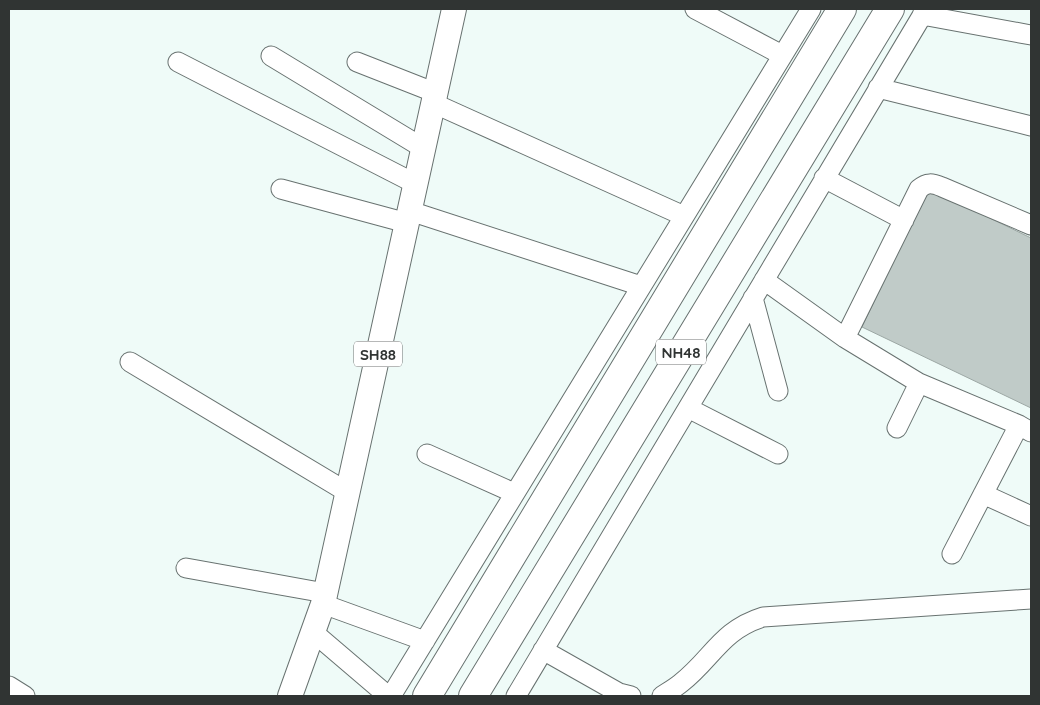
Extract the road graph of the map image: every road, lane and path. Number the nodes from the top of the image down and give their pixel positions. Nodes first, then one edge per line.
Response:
1 (454, 9) edge
2 (695, 9) edge
3 (811, 9) edge
4 (842, 9) edge
5 (890, 9) edge
6 (924, 12) edge
7 (1031, 35) edge
8 (271, 56) dead end
9 (782, 56) junction
10 (178, 62) dead end
11 (357, 62) dead end
12 (878, 88) junction
13 (434, 98) junction
14 (1031, 126) edge
15 (423, 148) junction
16 (824, 178) junction
17 (416, 184) junction
18 (281, 189) dead end
19 (684, 216) junction
20 (408, 217) junction
21 (904, 220) junction
22 (1031, 225) edge
23 (764, 280) junction
24 (641, 286) junction
25 (753, 298) junction
26 (845, 338) junction
27 (130, 362) dead end
28 (919, 383) junction
29 (778, 391) dead end
30 (688, 408) junction
31 (898, 428) dead end
32 (1025, 429) edge
33 (427, 454) dead end
34 (778, 454) dead end
35 (347, 492) junction
36 (514, 493) junction
37 (983, 494) junction
38 (1031, 516) edge
39 (952, 554) dead end
40 (186, 568) dead end
41 (324, 598) junction
42 (1031, 599) edge
43 (313, 632) junction
44 (425, 640) junction
45 (543, 650) junction
46 (9, 686) edge
47 (25, 696) edge
48 (290, 696) edge
49 (389, 696) edge
50 (427, 696) edge
51 (473, 696) edge
52 (516, 696) edge
53 (632, 696) edge
54 (662, 696) edge

1 - 13 main road, SH88
2 - 9 street
3 - 9 street
4 - 50 highway, NH48
5 - 51 highway, NH48
6 - 7 street
6 - 12 street
8 - 15 street
9 - 19 street
10 - 17 street
11 - 13 street
12 - 14 street
12 - 16 street
13 - 15 main road, SH88
13 - 19 street
15 - 17 main road, SH88
16 - 21 street
16 - 23 street
17 - 20 main road, SH88
18 - 20 street
19 - 24 street
20 - 24 street
20 - 35 main road, SH88
21 - 22 street
21 - 26 street
23 - 25 street
23 - 26 street
24 - 36 street
25 - 29 street
25 - 30 street
26 - 28 street
27 - 35 street
28 - 31 street
28 - 32 street
30 - 34 street
30 - 45 street
32 - 37 street
33 - 36 street
35 - 41 main road, SH88
36 - 44 street
37 - 38 street
37 - 39 street
40 - 41 street
41 - 43 main road, SH88
41 - 44 street
42 - 54 street
43 - 48 main road, SH88
43 - 49 street
44 - 49 street
45 - 52 street
45 - 53 street
46 - 47 street

